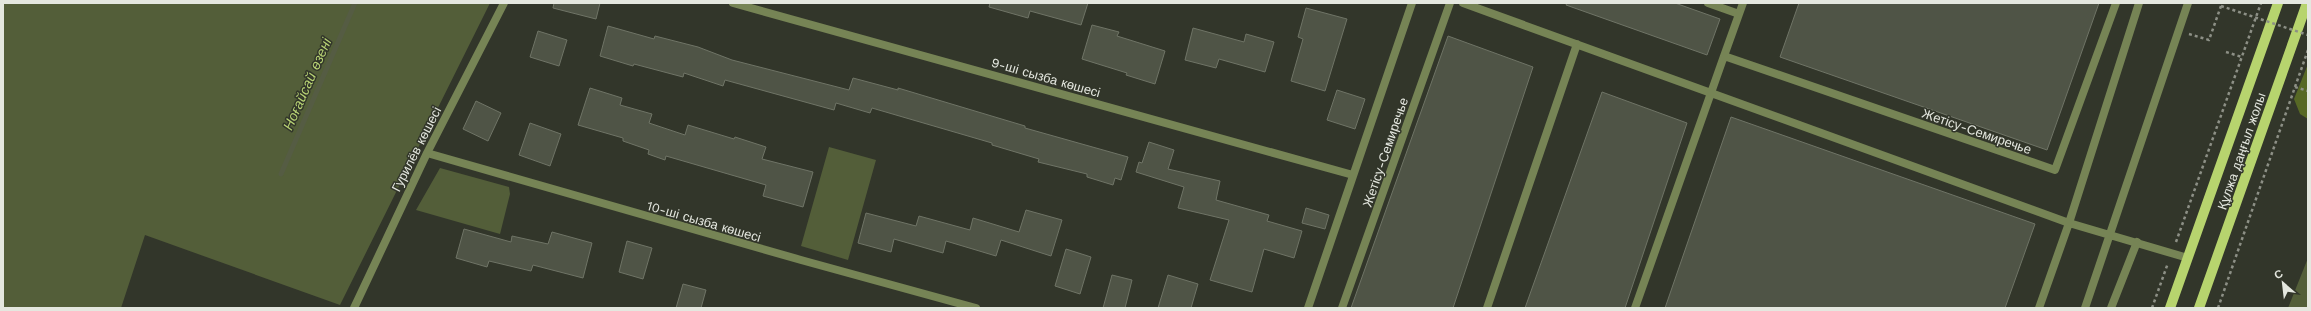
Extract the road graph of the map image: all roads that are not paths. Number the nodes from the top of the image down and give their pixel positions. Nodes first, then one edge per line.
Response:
1 (504, 3) edge
2 (733, 3) edge
3 (1412, 3) edge
4 (1450, 3) edge
5 (1463, 3) edge
6 (1708, 3) edge
7 (1743, 3) edge
8 (2116, 3) edge
9 (2139, 3) edge
10 (2188, 3) edge
11 (2278, 3) edge
12 (2307, 3) edge
13 (1739, 14) junction
14 (1577, 44) junction
15 (1724, 56) junction
16 (1713, 92) junction
17 (427, 153) junction
18 (1353, 175) junction
19 (2069, 223) junction
20 (2112, 234) junction
21 (2137, 242) junction
22 (2188, 258) junction
23 (354, 308) edge
24 (976, 308) edge
25 (1308, 308) edge
26 (1342, 308) edge
27 (1487, 308) edge
28 (1635, 308) edge
29 (2039, 308) edge
30 (2085, 308) edge
31 (2111, 308) edge
32 (2170, 308) edge
33 (2199, 308) edge

1 - 17 street, Гурилёв көшесі
2 - 18 street, 9-ші сызба көшесі
3 - 18 street
4 - 26 street, Жетісу-Семиречье
5 - 14 street
6 - 13 street
7 - 13 street
8 - 15 street, Жетісу-Семиречье
9 - 19 street
10 - 20 street
11 - 22 main road, Құлжа даңғыл жолы
12 - 33 main road, Құлжа даңғыл жолы
13 - 15 street
14 - 16 street
14 - 27 street
15 - 16 street
16 - 19 street
16 - 28 street
17 - 23 street, Гурилёв көшесі
17 - 24 street, 10-ші сызба көшесі
18 - 25 street
19 - 20 street
19 - 29 street
20 - 21 street
20 - 30 street
21 - 22 street
21 - 31 street
22 - 32 main road, Құлжа даңғыл жолы

